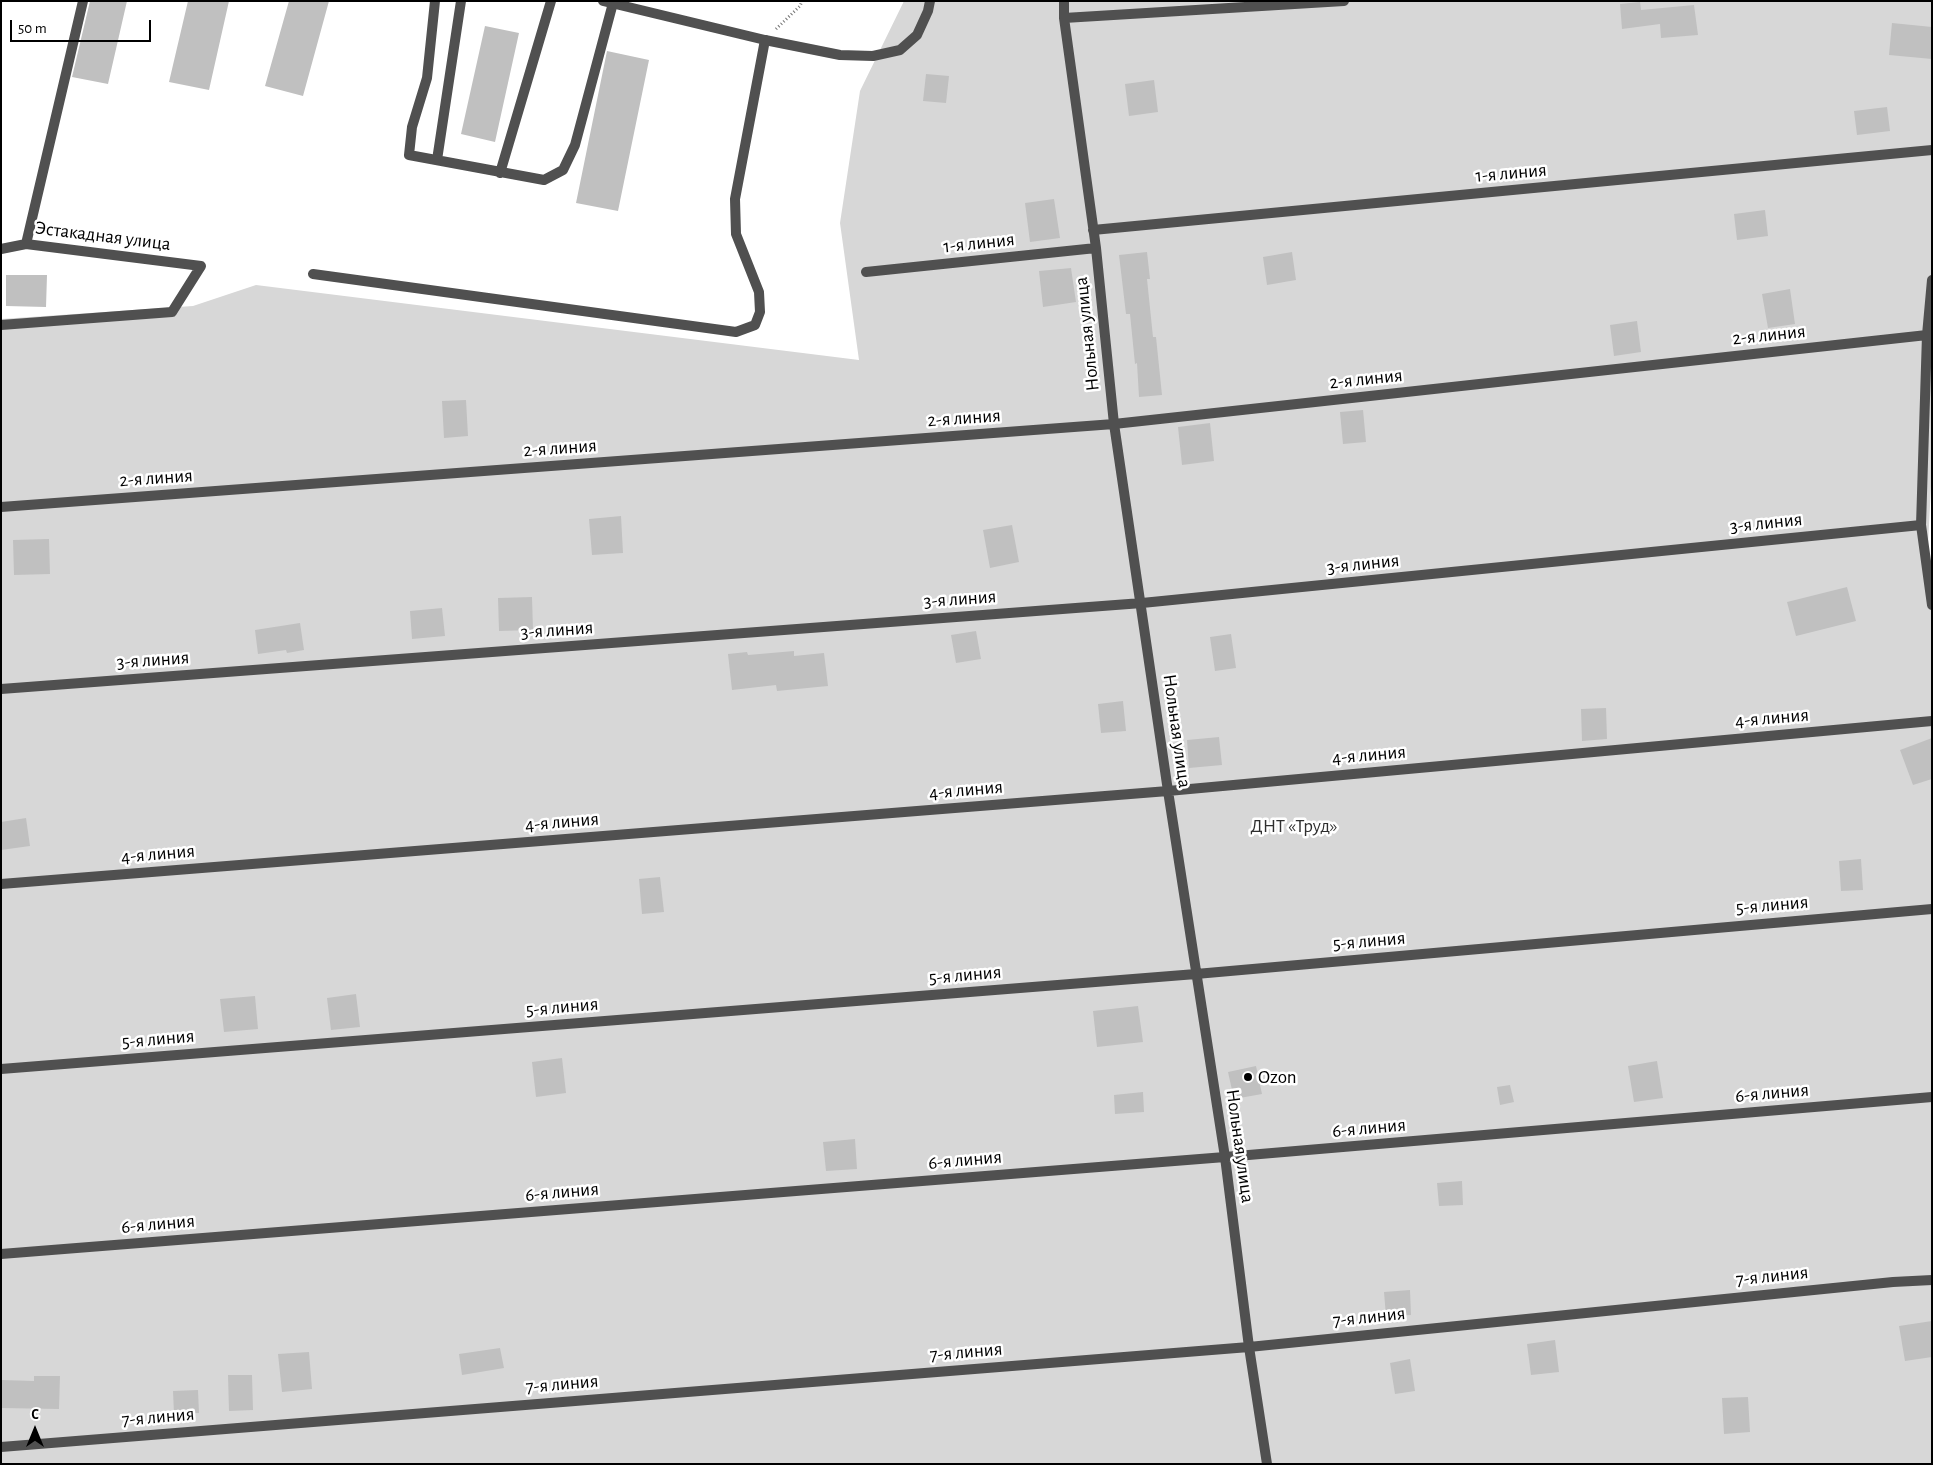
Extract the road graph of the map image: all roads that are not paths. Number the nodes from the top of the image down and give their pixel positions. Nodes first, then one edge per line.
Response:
1 (83, 1) edge
2 (435, 1) edge
3 (460, 1) edge
4 (551, 1) edge
5 (930, 1) edge
6 (1064, 1) edge
7 (1344, 1) edge
8 (608, 2) edge
9 (1064, 18) junction
10 (765, 40) junction
11 (1932, 150) edge
12 (437, 160) junction
13 (500, 173) junction
14 (1093, 230) junction
15 (26, 244) junction
16 (1096, 248) junction
17 (1, 249) edge
18 (866, 272) dead end
19 (313, 274) dead end
20 (1932, 280) edge
21 (1, 326) edge
22 (1926, 335) junction
23 (1114, 424) junction
24 (1, 507) edge
25 (1920, 526) junction
26 (1142, 603) junction
27 (1932, 605) edge
28 (1, 689) edge
29 (1932, 721) edge
30 (1168, 791) junction
31 (1, 884) edge
32 (1932, 909) edge
33 (1196, 974) junction
34 (1, 1069) edge
35 (1932, 1097) edge
36 (1225, 1158) junction
37 (1, 1254) edge
38 (1932, 1280) edge
39 (1249, 1346) junction
40 (1, 1447) edge
41 (1267, 1464) edge

1 - 15 street
2 - 12 street
3 - 12 street
4 - 13 street
5 - 10 street
6 - 9 street, Нольная улица
7 - 9 street
8 - 10 street
8 - 13 street
9 - 14 street, Нольная улица
10 - 19 street
11 - 14 street, 1-я линия
12 - 13 street
14 - 16 street, Нольная улица
15 - 17 street, Эстакадная улица
15 - 21 street, Эстакадная улица
16 - 18 street, 1-я линия
16 - 23 street, Нольная улица
20 - 22 street
22 - 23 street, 2-я линия
22 - 25 street
23 - 24 street, 2-я линия
23 - 26 street, Нольная улица
25 - 26 street, 3-я линия
25 - 27 street
26 - 28 street, 3-я линия
26 - 30 street, Нольная улица
29 - 30 street, 4-я линия
30 - 31 street, 4-я линия
30 - 33 street, Нольная улица
32 - 33 street, 5-я линия
33 - 34 street, 5-я линия
33 - 36 street, Нольная улица
35 - 36 street, 6-я линия
36 - 37 street, 6-я линия
36 - 39 street, Нольная улица
38 - 39 street, 7-я линия
39 - 40 street, 7-я линия
39 - 41 street, Нольная улица

